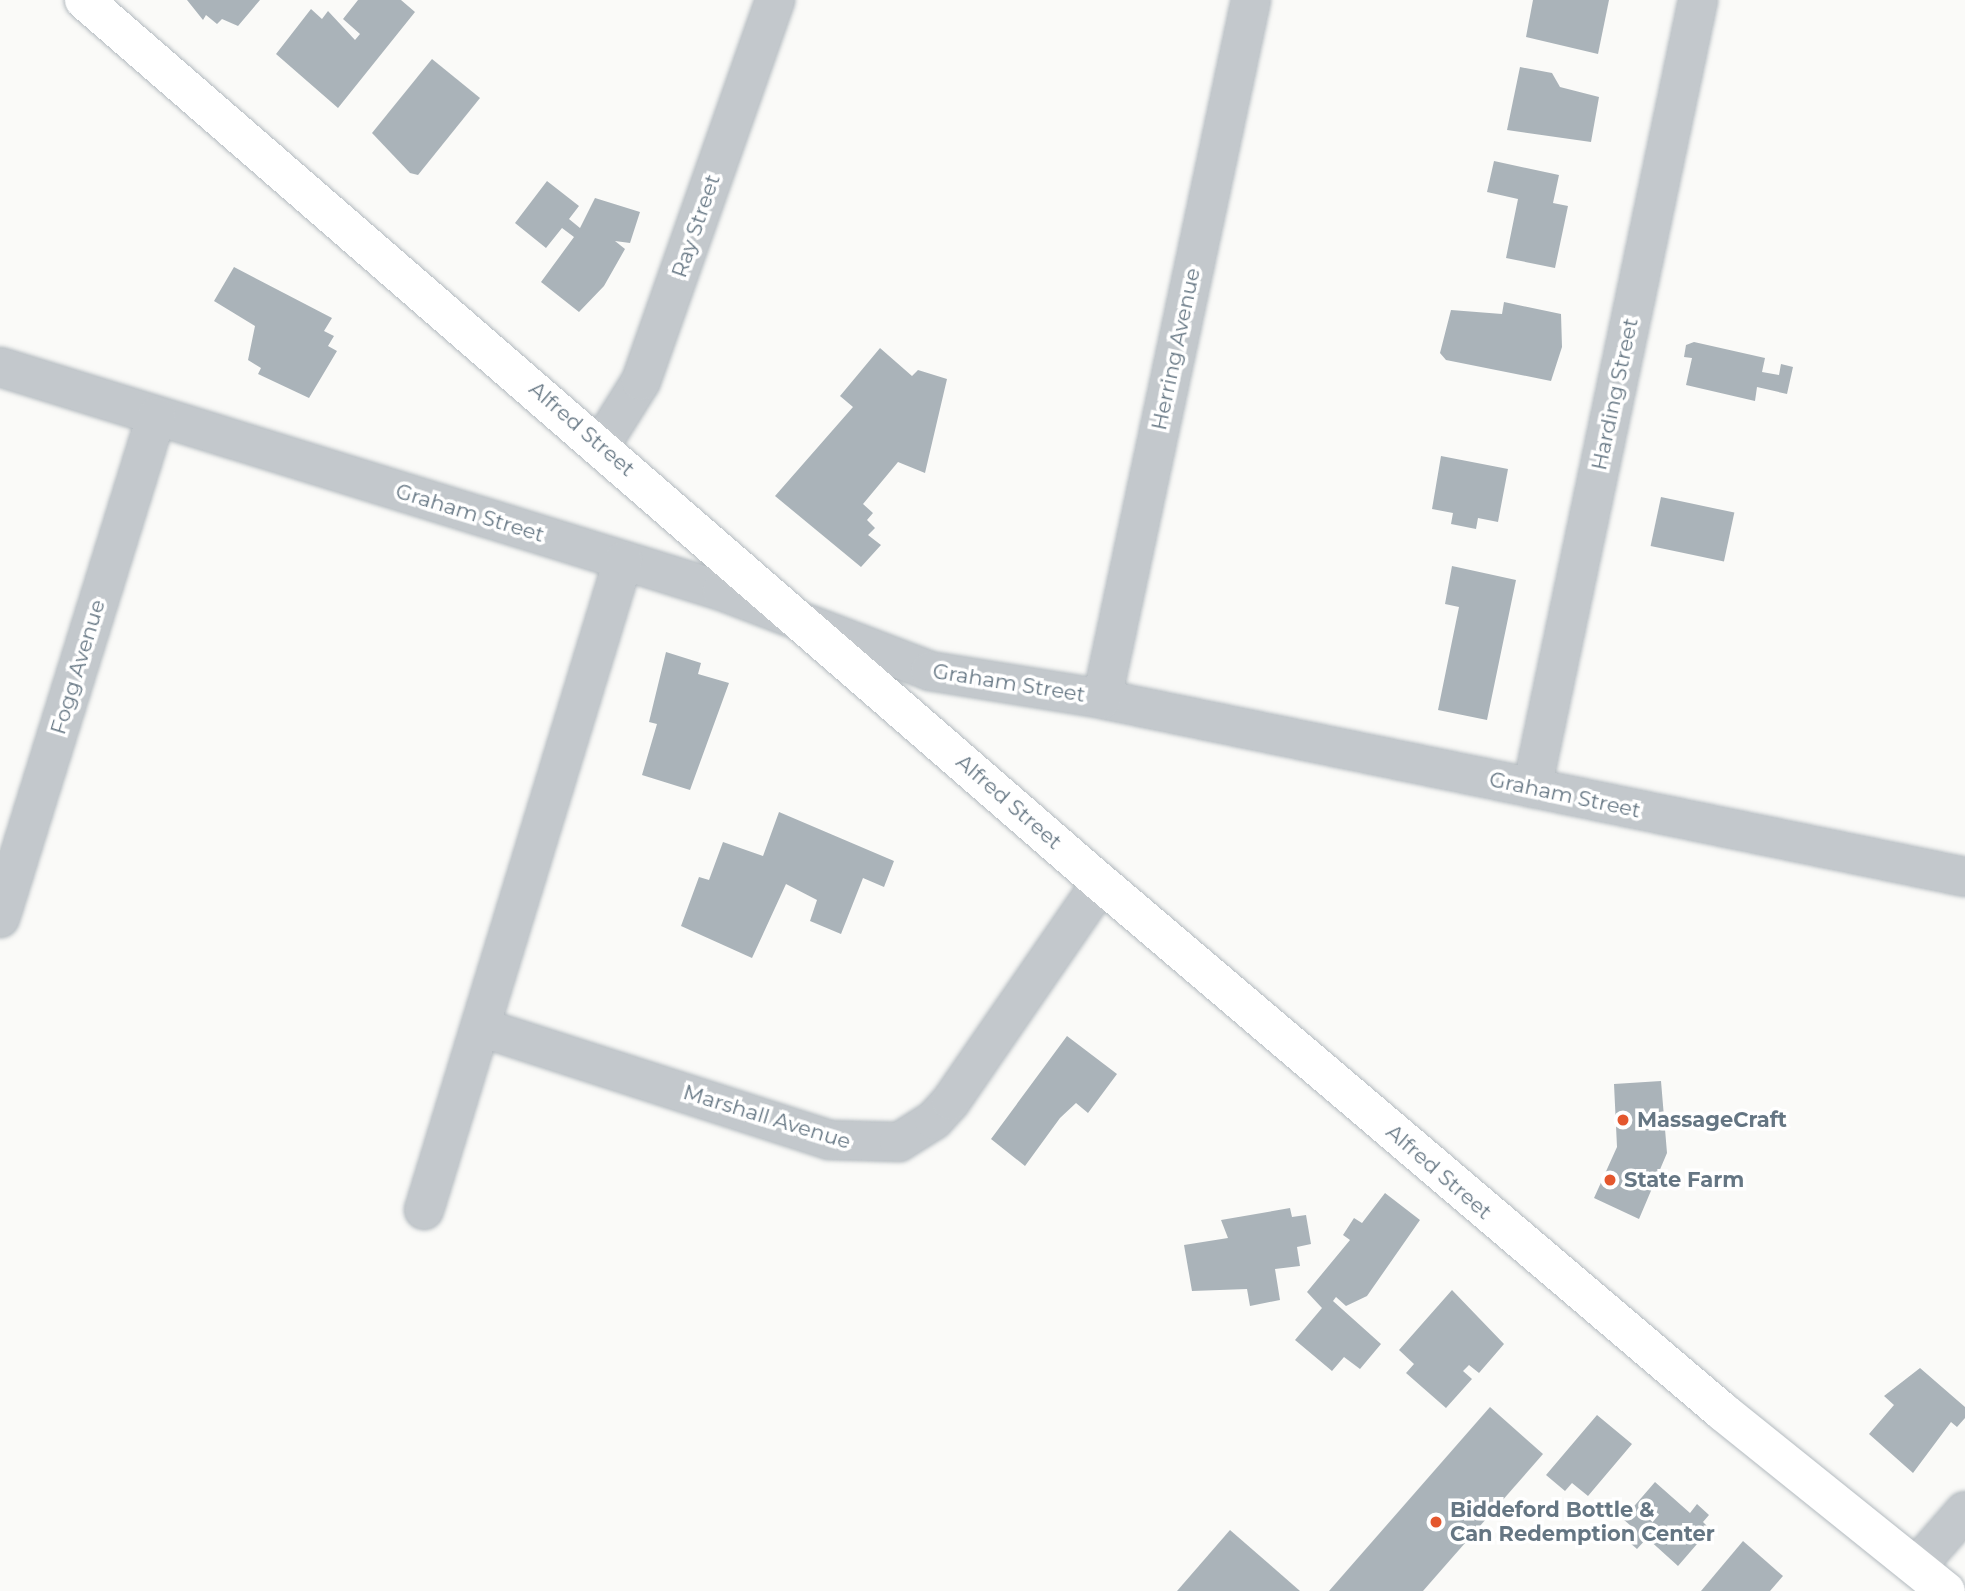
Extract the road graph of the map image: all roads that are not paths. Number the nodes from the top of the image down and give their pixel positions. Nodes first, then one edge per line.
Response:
1 (84, 0) edge
2 (775, 0) edge
3 (1251, 0) edge
4 (1698, 0) edge
5 (0, 367) edge
6 (156, 417) junction
7 (601, 445) junction
8 (623, 561) junction
9 (809, 626) junction
10 (1102, 699) junction
11 (1532, 788) junction
12 (1965, 877) edge
13 (1101, 883) junction
14 (0, 918) edge
15 (480, 1027) junction
16 (424, 1210) dead end
17 (1965, 1511) edge
18 (1916, 1567) junction
19 (1946, 1591) edge

1 - 7 main road, Alfred Street
2 - 7 street, Ray Street
3 - 10 street, Herring Avenue
4 - 11 street, Harding Street
5 - 6 street, Graham Street
6 - 8 street, Graham Street
6 - 14 street, Fogg Avenue
7 - 9 main road, Alfred Street
8 - 9 street, Graham Street
8 - 15 street
9 - 10 street, Graham Street
9 - 13 main road, Alfred Street
10 - 11 street, Graham Street
11 - 12 street, Graham Street
13 - 15 street, Marshall Avenue
13 - 18 main road, Alfred Street
15 - 16 street
17 - 18 street
18 - 19 main road, Alfred Street

